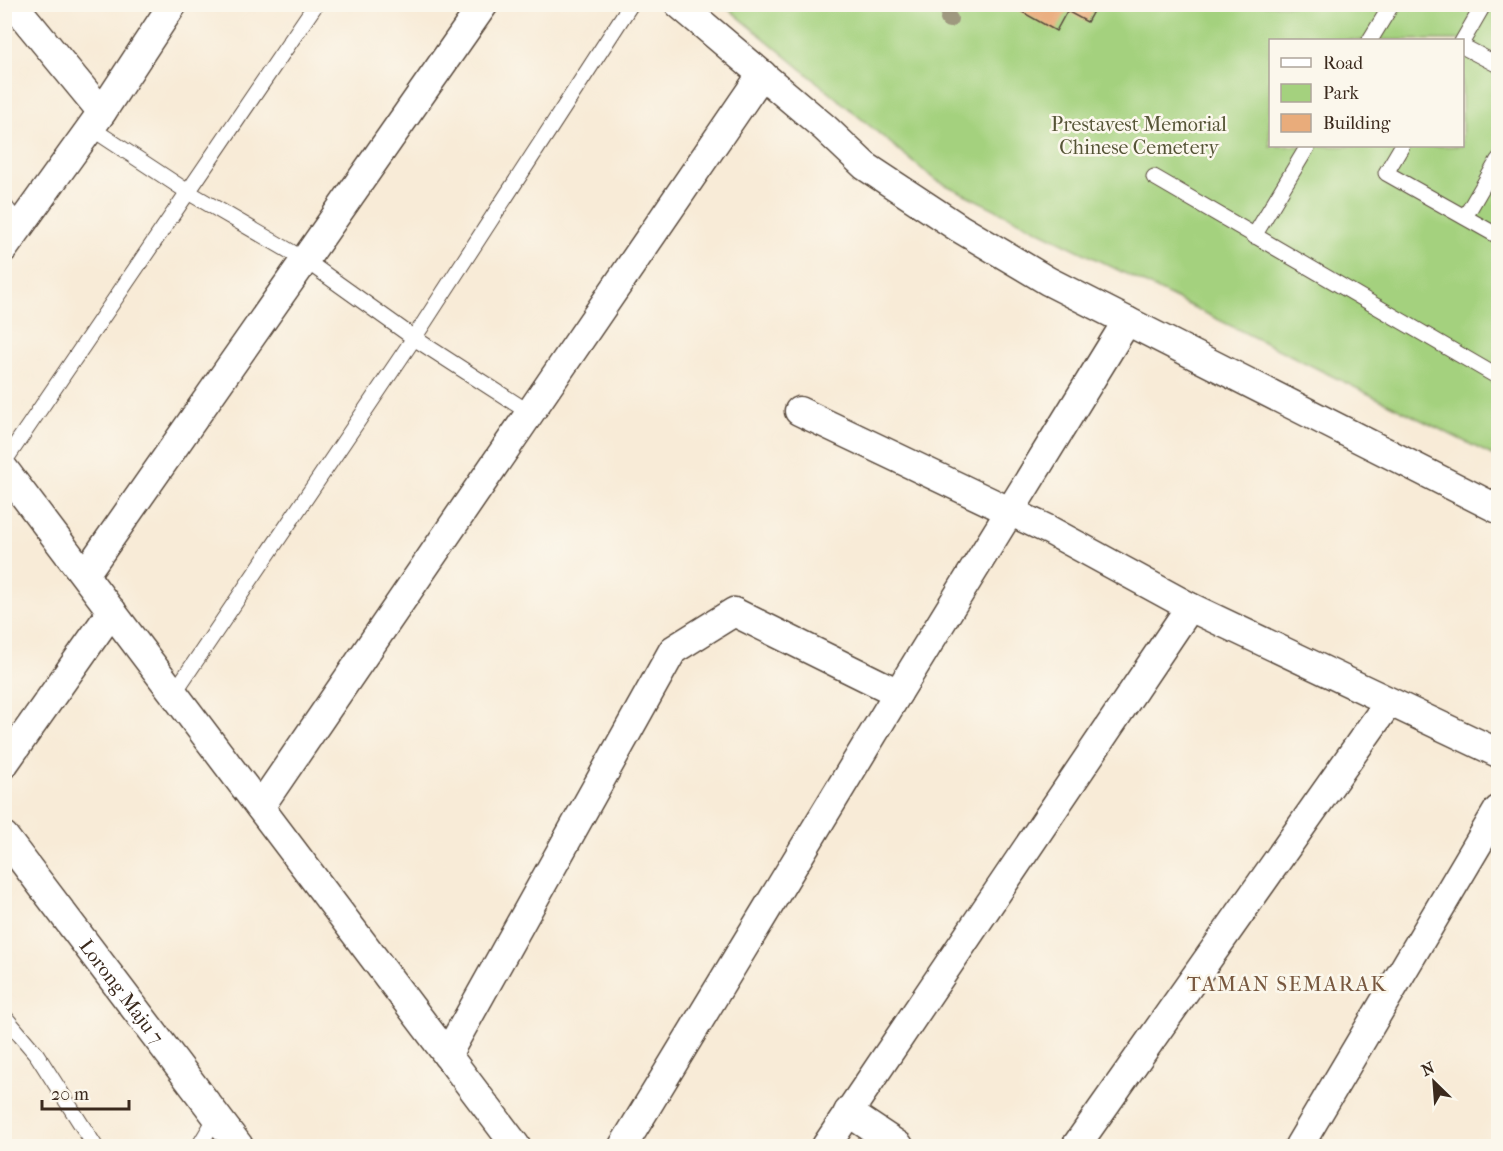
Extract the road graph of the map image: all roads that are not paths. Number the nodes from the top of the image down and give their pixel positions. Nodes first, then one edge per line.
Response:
1 (13, 4) edge
2 (173, 4) edge
3 (316, 4) edge
4 (484, 4) edge
5 (631, 4) edge
6 (680, 4) edge
7 (1392, 4) edge
8 (1484, 4) edge
9 (1371, 39) edge
10 (1464, 40) edge
11 (1464, 45) edge
12 (1498, 66) edge
13 (762, 74) junction
14 (97, 120) junction
15 (1307, 147) edge
16 (1401, 147) edge
17 (1498, 159) edge
18 (1154, 177) dead end
19 (188, 192) junction
20 (1465, 217) junction
21 (10, 226) edge
22 (1254, 236) junction
23 (1498, 236) edge
24 (305, 260) junction
25 (1127, 321) junction
26 (414, 338) junction
27 (1498, 377) edge
28 (799, 411) dead end
29 (530, 413) junction
30 (4, 462) edge
31 (4, 468) edge
32 (1498, 509) edge
33 (1009, 512) junction
34 (85, 574) junction
35 (1190, 607) junction
36 (112, 611) junction
37 (174, 693) junction
38 (898, 693) junction
39 (1389, 702) junction
40 (1498, 753) edge
41 (4, 764) edge
42 (260, 807) junction
43 (1498, 810) edge
44 (4, 836) edge
45 (4, 1016) edge
46 (447, 1055) junction
47 (848, 1112) junction
48 (217, 1116) junction
49 (95, 1146) edge
50 (199, 1146) edge
51 (239, 1146) edge
52 (516, 1146) edge
53 (623, 1146) edge
54 (826, 1146) edge
55 (899, 1146) edge
56 (1076, 1146) edge
57 (1299, 1146) edge

1 - 14 street
2 - 14 street
3 - 19 lane
4 - 24 street
5 - 26 lane
6 - 13 street
7 - 9 lane
8 - 10 lane
11 - 12 lane
13 - 25 street
13 - 29 street
14 - 19 lane
14 - 21 street
15 - 22 lane
16 - 20 lane
17 - 20 lane
18 - 22 lane
19 - 24 lane
19 - 30 lane
20 - 23 lane
22 - 27 lane
24 - 26 lane
24 - 34 street
25 - 32 street
25 - 33 street
26 - 29 lane
26 - 37 lane
28 - 33 street
29 - 42 street
31 - 34 street
33 - 35 street
33 - 38 street
34 - 36 street
35 - 39 street
35 - 47 street
36 - 37 street
36 - 41 street
37 - 42 street
38 - 46 street
38 - 53 street
39 - 40 street
39 - 56 street
42 - 46 street
43 - 57 street
44 - 48 street, Lorong Maju 7
45 - 49 lane
46 - 52 street
47 - 54 street
47 - 55 street
48 - 50 lane
48 - 51 street, Lorong Maju 7

